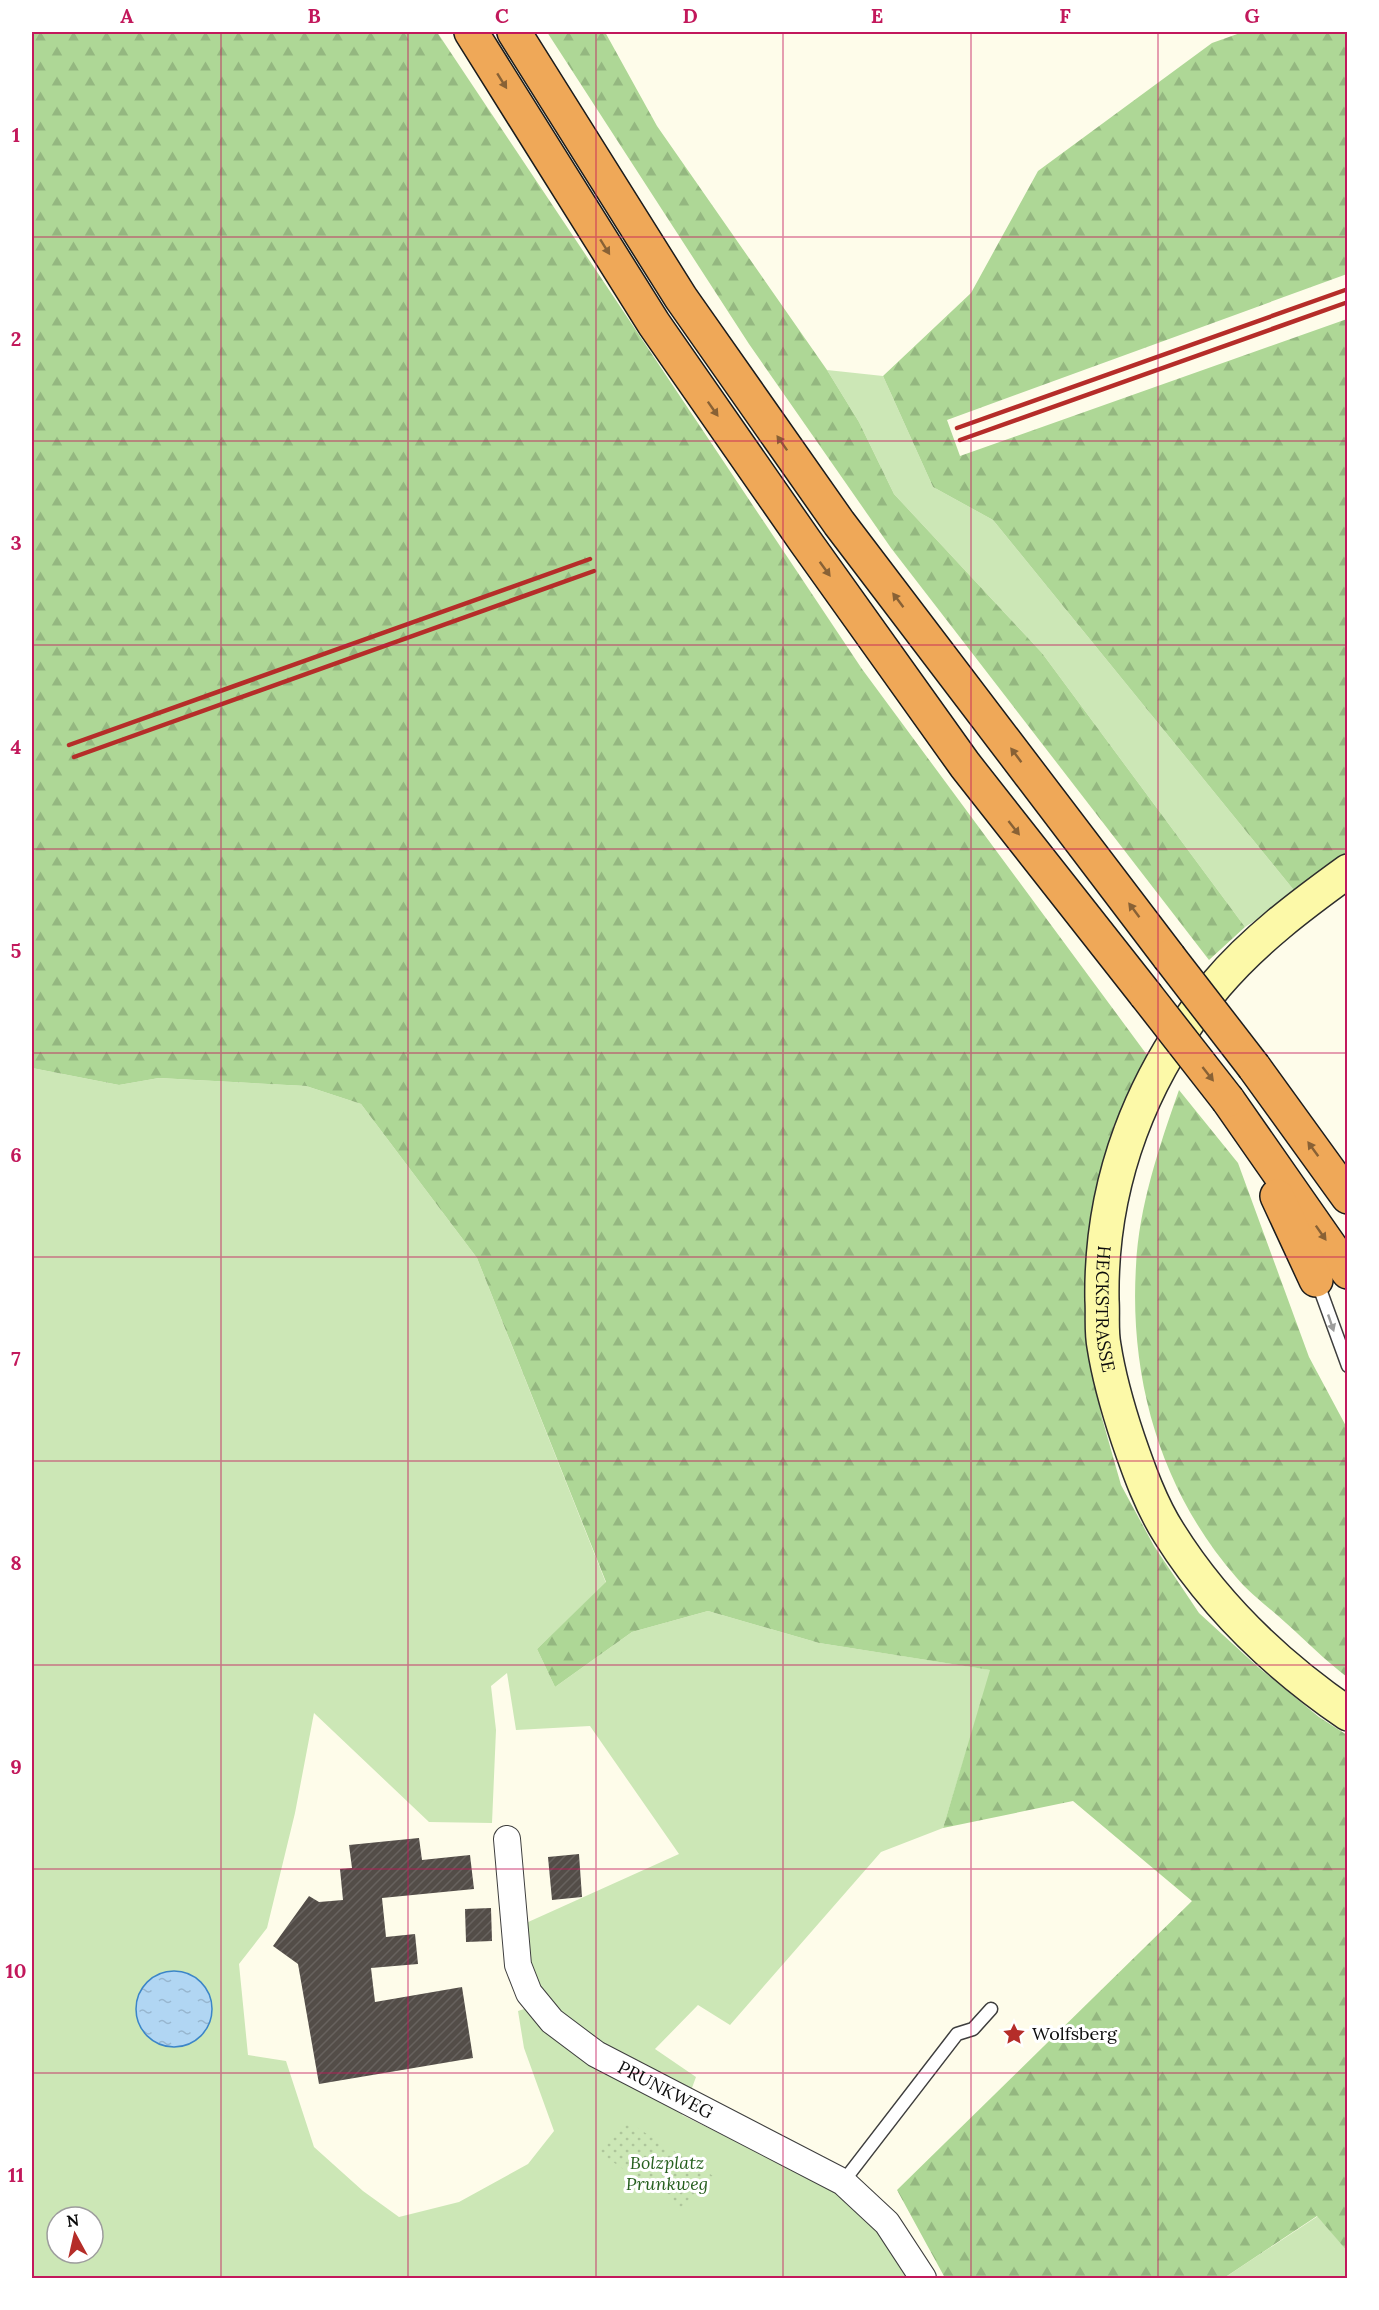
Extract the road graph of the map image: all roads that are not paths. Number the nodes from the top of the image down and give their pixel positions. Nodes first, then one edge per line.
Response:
1 (471, 32) edge
2 (514, 32) edge
3 (1347, 872) edge
4 (1251, 1134) junction
5 (1347, 1197) edge
6 (1347, 1272) edge
7 (1316, 1280) joint
8 (1347, 1366) edge
9 (1347, 1714) edge
10 (507, 1839) dead end
11 (991, 2009) dead end
12 (843, 2182) junction
13 (923, 2278) edge

1 -> 4 highway, bridge
5 -> 2 highway, bridge
3 - 9 main road, HECKSTRASSE
4 -> 6 highway
4 - 7 highway
7 -> 8 lane
10 - 12 street, PRUNKWEG
11 - 12 lane
12 - 13 street, PRUNKWEG

